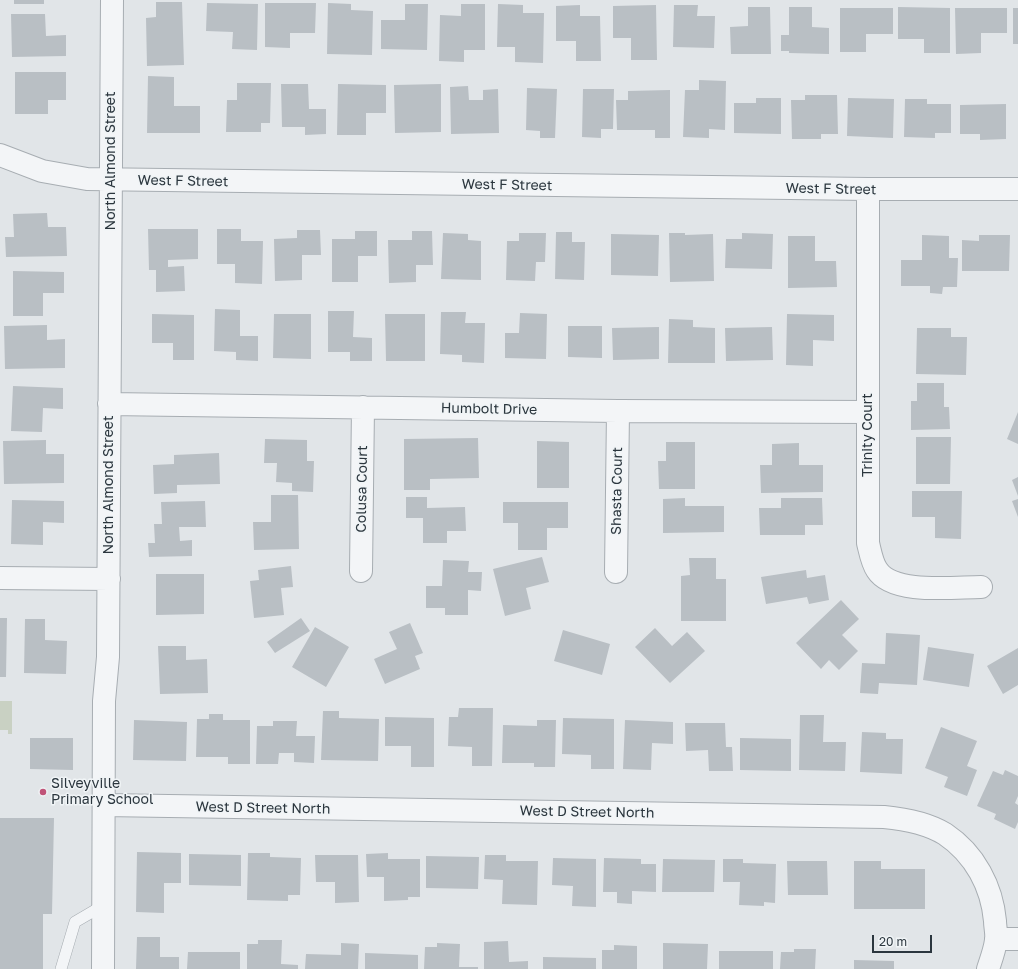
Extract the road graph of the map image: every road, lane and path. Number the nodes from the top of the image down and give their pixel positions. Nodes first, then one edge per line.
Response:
1 (112, 0) edge
2 (0, 155) edge
3 (111, 180) junction
4 (1018, 189) edge
5 (868, 190) junction
6 (109, 404) junction
7 (363, 407) junction
8 (618, 411) junction
9 (868, 412) junction
10 (361, 571) dead end
11 (616, 572) dead end
12 (0, 578) edge
13 (109, 579) junction
14 (981, 586) dead end
15 (104, 805) junction
16 (104, 905) junction
17 (996, 939) junction
18 (1018, 939) edge
19 (60, 969) edge
20 (103, 969) edge
21 (988, 969) edge

1 - 3 street, North Almond Street
2 - 3 street, West F Street
3 - 5 street, West F Street
3 - 6 street, North Almond Street
4 - 5 street, West F Street
5 - 9 street, Trinity Court
6 - 7 street, Humbolt Drive
6 - 13 street, North Almond Street
7 - 8 street, Humbolt Drive
7 - 10 street, Colusa Court
8 - 9 street, Humbolt Drive
8 - 11 street, Shasta Court
9 - 14 street, Trinity Court
12 - 13 street
13 - 15 street, North Almond Street
15 - 16 street, North Almond Street
15 - 17 street, West D Street North
16 - 19 lane
16 - 20 street, North Almond Street
17 - 18 street
17 - 21 street

